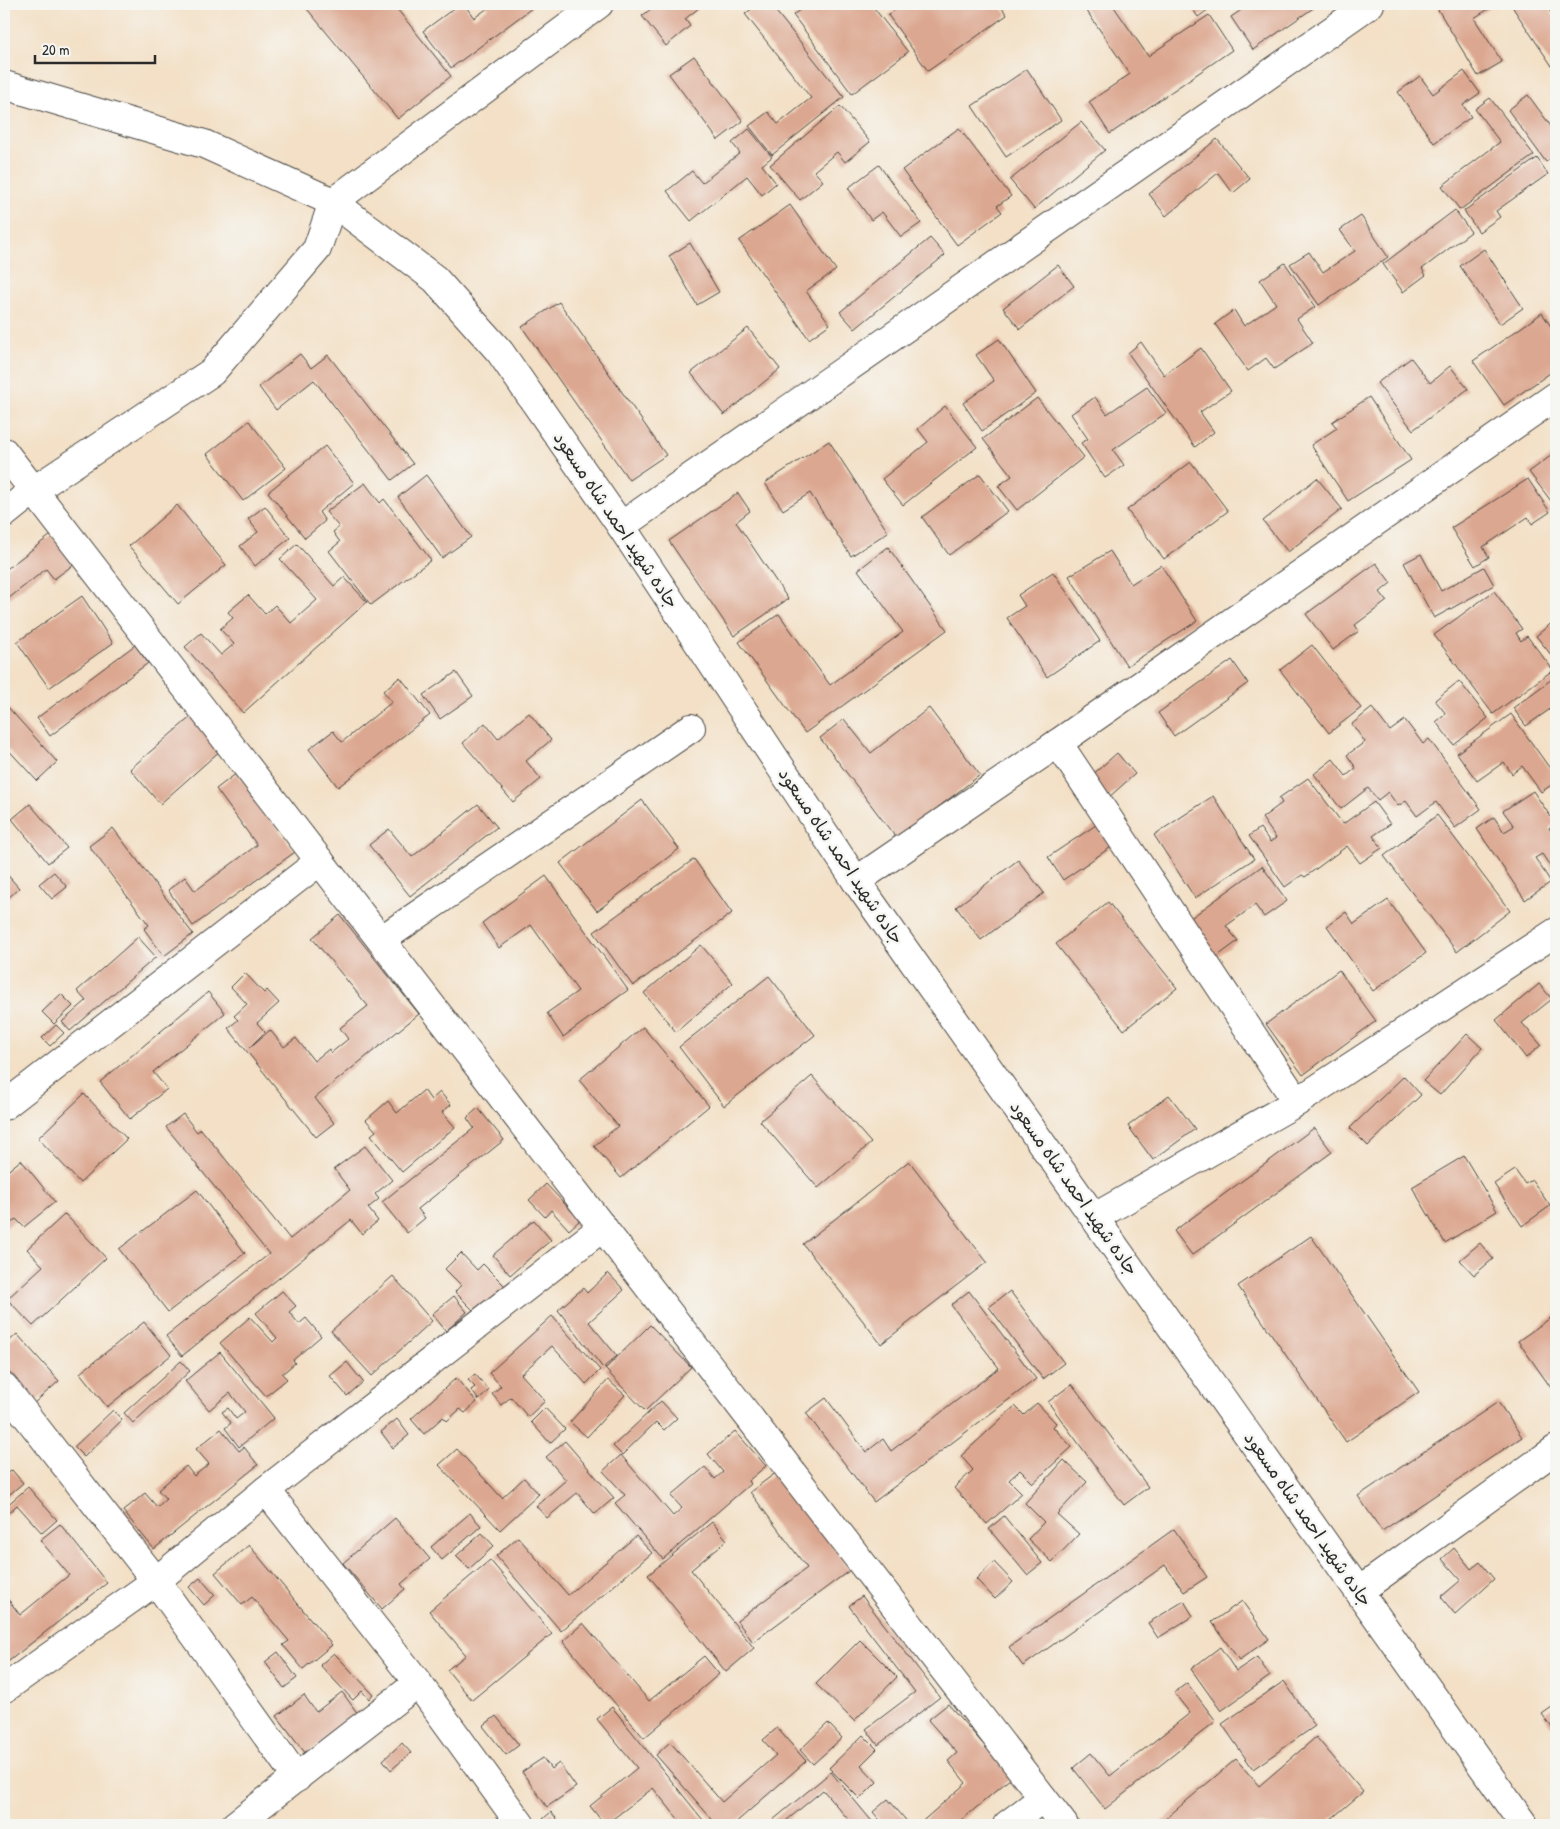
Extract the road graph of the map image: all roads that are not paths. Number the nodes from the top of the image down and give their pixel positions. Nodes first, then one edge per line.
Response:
1 (599, 4) edge
2 (1370, 4) edge
3 (4, 85) edge
4 (333, 202) junction
5 (1556, 396) edge
6 (4, 452) edge
7 (34, 490) junction
8 (4, 514) edge
9 (621, 526) junction
10 (691, 728) dead end
11 (1058, 743) junction
12 (320, 861) junction
13 (856, 881) junction
14 (1556, 932) edge
15 (381, 940) junction
16 (1297, 1102) junction
17 (4, 1106) edge
18 (1095, 1217) junction
19 (603, 1227) junction
20 (4, 1387) edge
21 (1556, 1450) edge
22 (266, 1490) junction
23 (156, 1581) junction
24 (1359, 1591) junction
25 (418, 1684) junction
26 (4, 1689) edge
27 (296, 1778) junction
28 (1043, 1798) junction
29 (235, 1825) edge
30 (521, 1825) edge
31 (1007, 1825) edge
32 (1064, 1825) edge
33 (1524, 1825) edge

1 - 4 street
2 - 9 street
3 - 4 street, جاده شهيد احمد شاه مسعود
4 - 7 street
4 - 9 street, جاده شهيد احمد شاه مسعود
5 - 11 street
6 - 7 street
7 - 8 street
7 - 12 street
9 - 13 street, جاده شهيد احمد شاه مسعود
10 - 15 street
11 - 13 street
11 - 16 street
12 - 15 street
12 - 17 street
13 - 18 street, جاده شهيد احمد شاه مسعود
14 - 16 street
15 - 19 street
16 - 18 street
18 - 24 street, جاده شهيد احمد شاه مسعود
19 - 22 street
19 - 28 street
20 - 23 street
21 - 24 street
22 - 23 street
22 - 25 street
23 - 26 street
23 - 27 street
24 - 33 street, جاده شهيد احمد شاه مسعود
25 - 27 street
25 - 30 street
27 - 29 street
28 - 31 street
28 - 32 street

